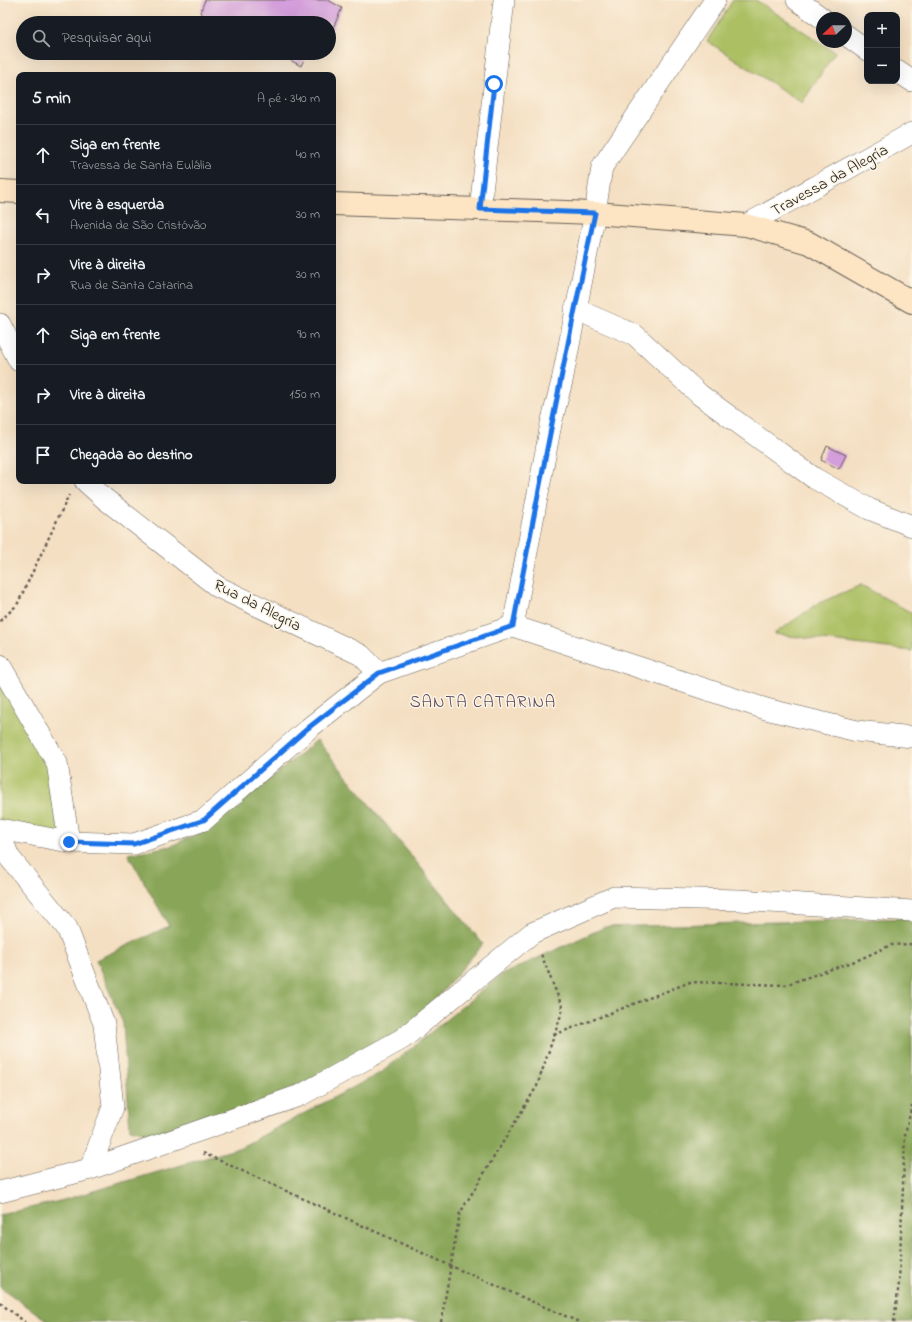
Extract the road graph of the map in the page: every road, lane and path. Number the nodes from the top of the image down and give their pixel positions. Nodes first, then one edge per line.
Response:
1 (504, 0) edge
2 (716, 0) edge
3 (796, 0) edge
4 (816, 14) edge
5 (852, 39) edge
6 (864, 48) edge
7 (900, 73) edge
8 (912, 81) edge
9 (912, 133) edge
10 (0, 191) edge
11 (16, 192) edge
12 (336, 204) edge
13 (480, 209) junction
14 (595, 213) junction
15 (746, 225) junction
16 (912, 302) edge
17 (574, 309) junction
18 (0, 324) edge
19 (16, 355) edge
20 (78, 484) edge
21 (912, 526) edge
22 (0, 621) edge
23 (513, 626) junction
24 (0, 665) edge
25 (379, 673) junction
26 (912, 737) edge
27 (0, 829) edge
28 (0, 834) edge
29 (69, 842) junction
30 (912, 912) edge
31 (532, 933) junction
32 (912, 944) edge
33 (554, 1035) junction
34 (912, 1105) edge
35 (175, 1140) junction
36 (90, 1169) junction
37 (2, 1188) edge
38 (451, 1266) junction
39 (0, 1303) edge
40 (25, 1322) edge
41 (441, 1322) edge
42 (578, 1322) edge
43 (894, 1322) edge

1 - 13 street
2 - 14 street
3 - 4 street
5 - 6 street
7 - 8 street
9 - 15 street, Travessa da Alegría
10 - 11 street
12 - 13 street
13 - 14 street
14 - 15 street
14 - 17 street
15 - 16 street
17 - 21 street
17 - 23 street
18 - 19 street
20 - 22 path
20 - 25 street, Rua da Alegría
23 - 25 street
23 - 26 street
24 - 29 street
25 - 29 street
27 - 29 street
28 - 36 street
30 - 31 street
31 - 33 path
31 - 35 street
32 - 33 path
33 - 38 path
34 - 43 path
35 - 36 street
35 - 38 path
36 - 37 street
38 - 41 path
38 - 42 path
39 - 40 path

